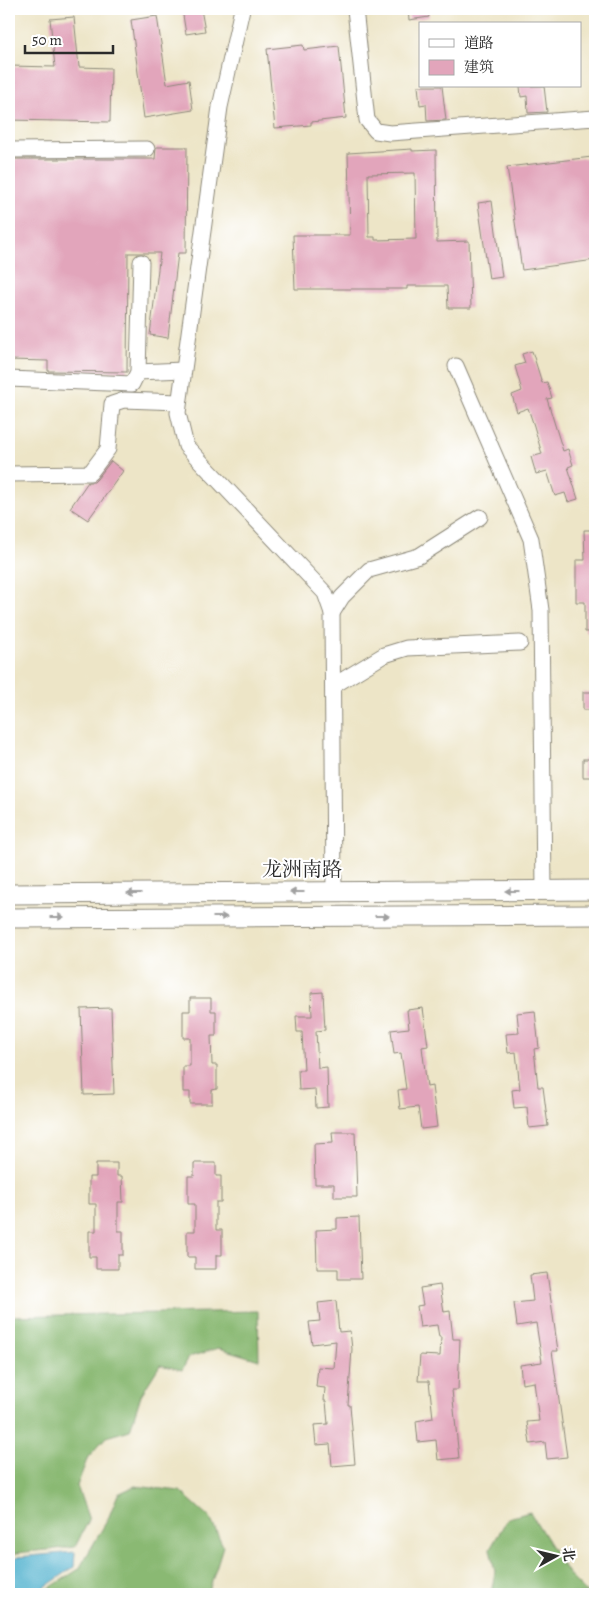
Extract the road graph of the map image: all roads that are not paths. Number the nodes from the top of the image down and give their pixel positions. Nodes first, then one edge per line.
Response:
1 (242, 9) edge
2 (355, 9) edge
3 (595, 118) edge
4 (147, 149) dead end
5 (9, 150) edge
6 (141, 262) dead end
7 (456, 366) dead end
8 (184, 370) junction
9 (138, 372) junction
10 (9, 379) edge
11 (180, 402) junction
12 (9, 474) edge
13 (480, 517) dead end
14 (332, 613) junction
15 (520, 643) dead end
16 (333, 686) junction
17 (595, 890) edge
18 (544, 891) junction
19 (334, 892) junction
20 (9, 894) edge
21 (593, 916) edge
22 (9, 918) edge

1 - 8 street
2 - 3 street
4 - 5 street
6 - 9 street
7 - 18 street
8 - 9 street
8 - 11 street
9 - 10 street
11 - 12 street
11 - 14 street
13 - 14 street
14 - 16 street
15 - 16 street
16 - 19 street
17 - 18 main road, 龙洲南路
18 -> 19 main road, 龙洲南路
19 -> 20 main road, 龙洲南路
22 -> 21 main road

